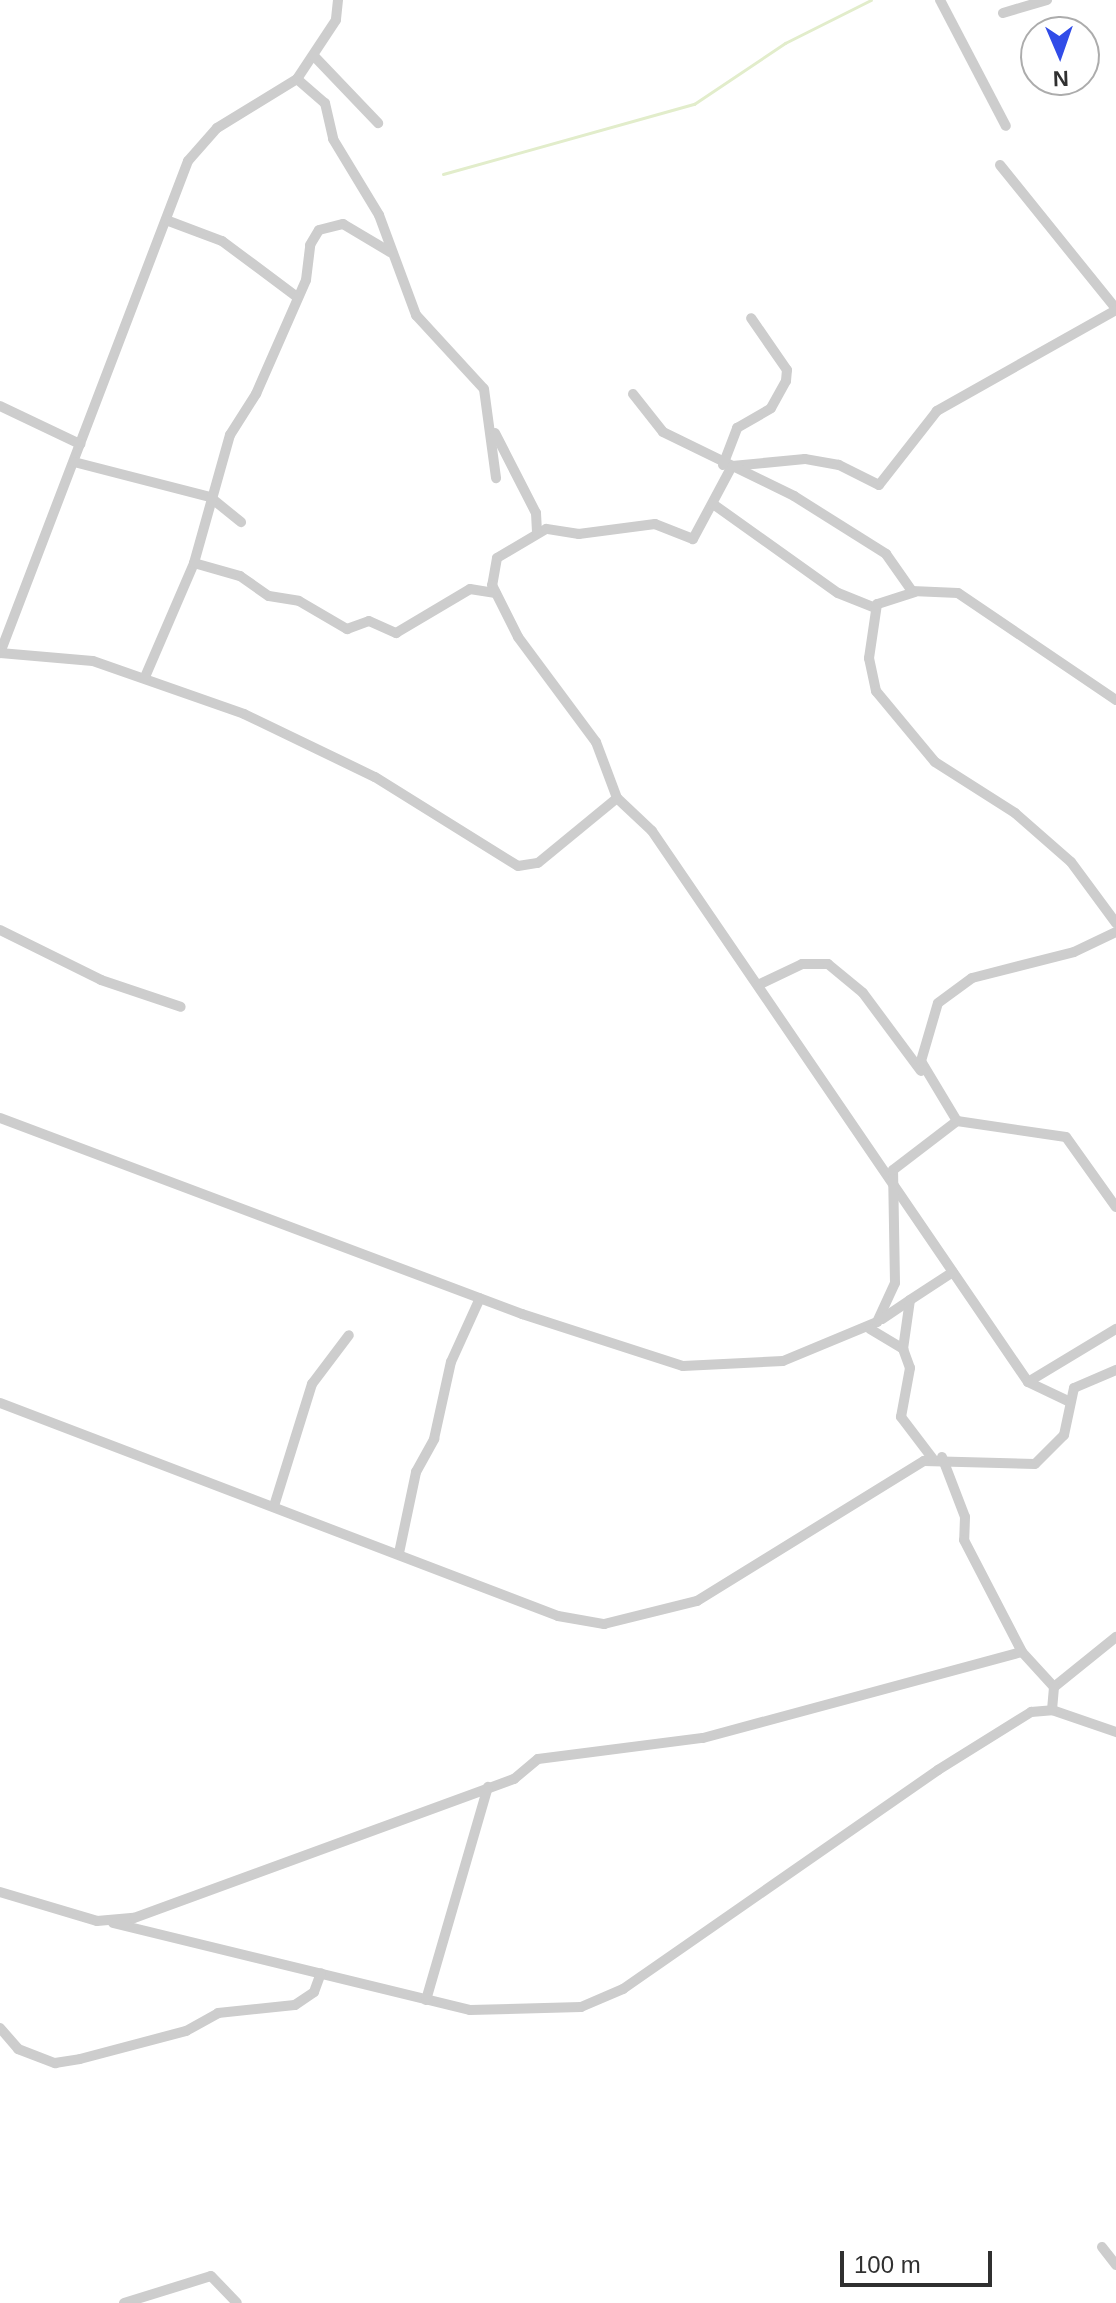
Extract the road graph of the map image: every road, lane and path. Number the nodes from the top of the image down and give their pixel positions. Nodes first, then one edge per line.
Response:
1 (338, 0) edge
2 (940, 0) edge
3 (1047, 0) edge
4 (1003, 13) dead end
5 (314, 56) junction
6 (297, 79) junction
7 (378, 123) dead end
8 (1006, 126) dead end
9 (1000, 165) dead end
10 (166, 220) junction
11 (390, 252) junction
12 (297, 297) junction
13 (1116, 310) edge
14 (751, 318) dead end
15 (633, 394) dead end
16 (0, 406) edge
17 (495, 432) junction
18 (80, 444) junction
19 (74, 462) junction
20 (730, 462) junction
21 (496, 478) dead end
22 (211, 498) junction
23 (713, 504) junction
24 (241, 522) dead end
25 (537, 533) junction
26 (194, 563) junction
27 (915, 592) junction
28 (496, 593) junction
29 (875, 608) junction
30 (145, 677) junction
31 (1116, 700) edge
32 (617, 798) junction
33 (1116, 923) edge
34 (0, 930) edge
35 (1116, 932) edge
36 (758, 985) junction
37 (181, 1007) dead end
38 (925, 1075) junction
39 (0, 1118) edge
40 (957, 1121) junction
41 (894, 1184) junction
42 (1116, 1207) edge
43 (953, 1272) junction
44 (480, 1298) junction
45 (910, 1300) junction
46 (873, 1326) junction
47 (1116, 1329) edge
48 (349, 1335) dead end
49 (903, 1349) junction
50 (1116, 1370) edge
51 (1028, 1382) junction
52 (1068, 1401) junction
53 (0, 1403) edge
54 (938, 1458) junction
55 (274, 1506) junction
56 (399, 1553) junction
57 (1116, 1637) edge
58 (1022, 1652) junction
59 (1054, 1687) junction
60 (1052, 1710) junction
61 (1116, 1732) edge
62 (488, 1787) junction
63 (0, 1892) edge
64 (106, 1921) junction
65 (321, 1973) junction
66 (426, 2000) junction
67 (0, 2028) edge
68 (1102, 2247) dead end
69 (1116, 2265) edge
70 (124, 2303) edge
71 (237, 2303) edge

1 - 5 street
2 - 8 street
3 - 4 street
5 - 6 street
5 - 7 street
6 - 10 street
6 - 11 street
9 - 13 street
10 - 12 street
10 - 18 street
11 - 12 street
11 - 17 street
12 - 22 street
13 - 20 street
14 - 20 street
15 - 20 street
16 - 18 street
17 - 21 street
17 - 25 street
18 - 19 street
19 - 22 street
19 - 30 street
20 - 23 street
20 - 27 street
22 - 24 street
22 - 26 street
23 - 25 street
23 - 29 street
25 - 28 street
26 - 28 street
26 - 30 street
27 - 29 street
27 - 31 street
28 - 32 street
29 - 33 street
30 - 32 street
32 - 36 street
34 - 37 street
35 - 38 street
36 - 38 street
36 - 41 street
38 - 40 street
39 - 44 street
40 - 41 street
40 - 42 street
41 - 43 street
41 - 46 street
43 - 45 street
43 - 51 street
44 - 46 street
44 - 56 street
45 - 46 street
45 - 49 street
46 - 49 street
47 - 51 street
48 - 55 street
49 - 54 street
50 - 52 street
51 - 52 street
52 - 54 street
53 - 55 street
54 - 56 street
54 - 58 street
55 - 56 street
57 - 59 street
58 - 59 street
58 - 62 street
59 - 60 street
60 - 61 street
60 - 66 street
62 - 64 street
62 - 66 street
63 - 64 street
64 - 65 street
65 - 66 street
65 - 67 street
68 - 69 street
70 - 71 street

